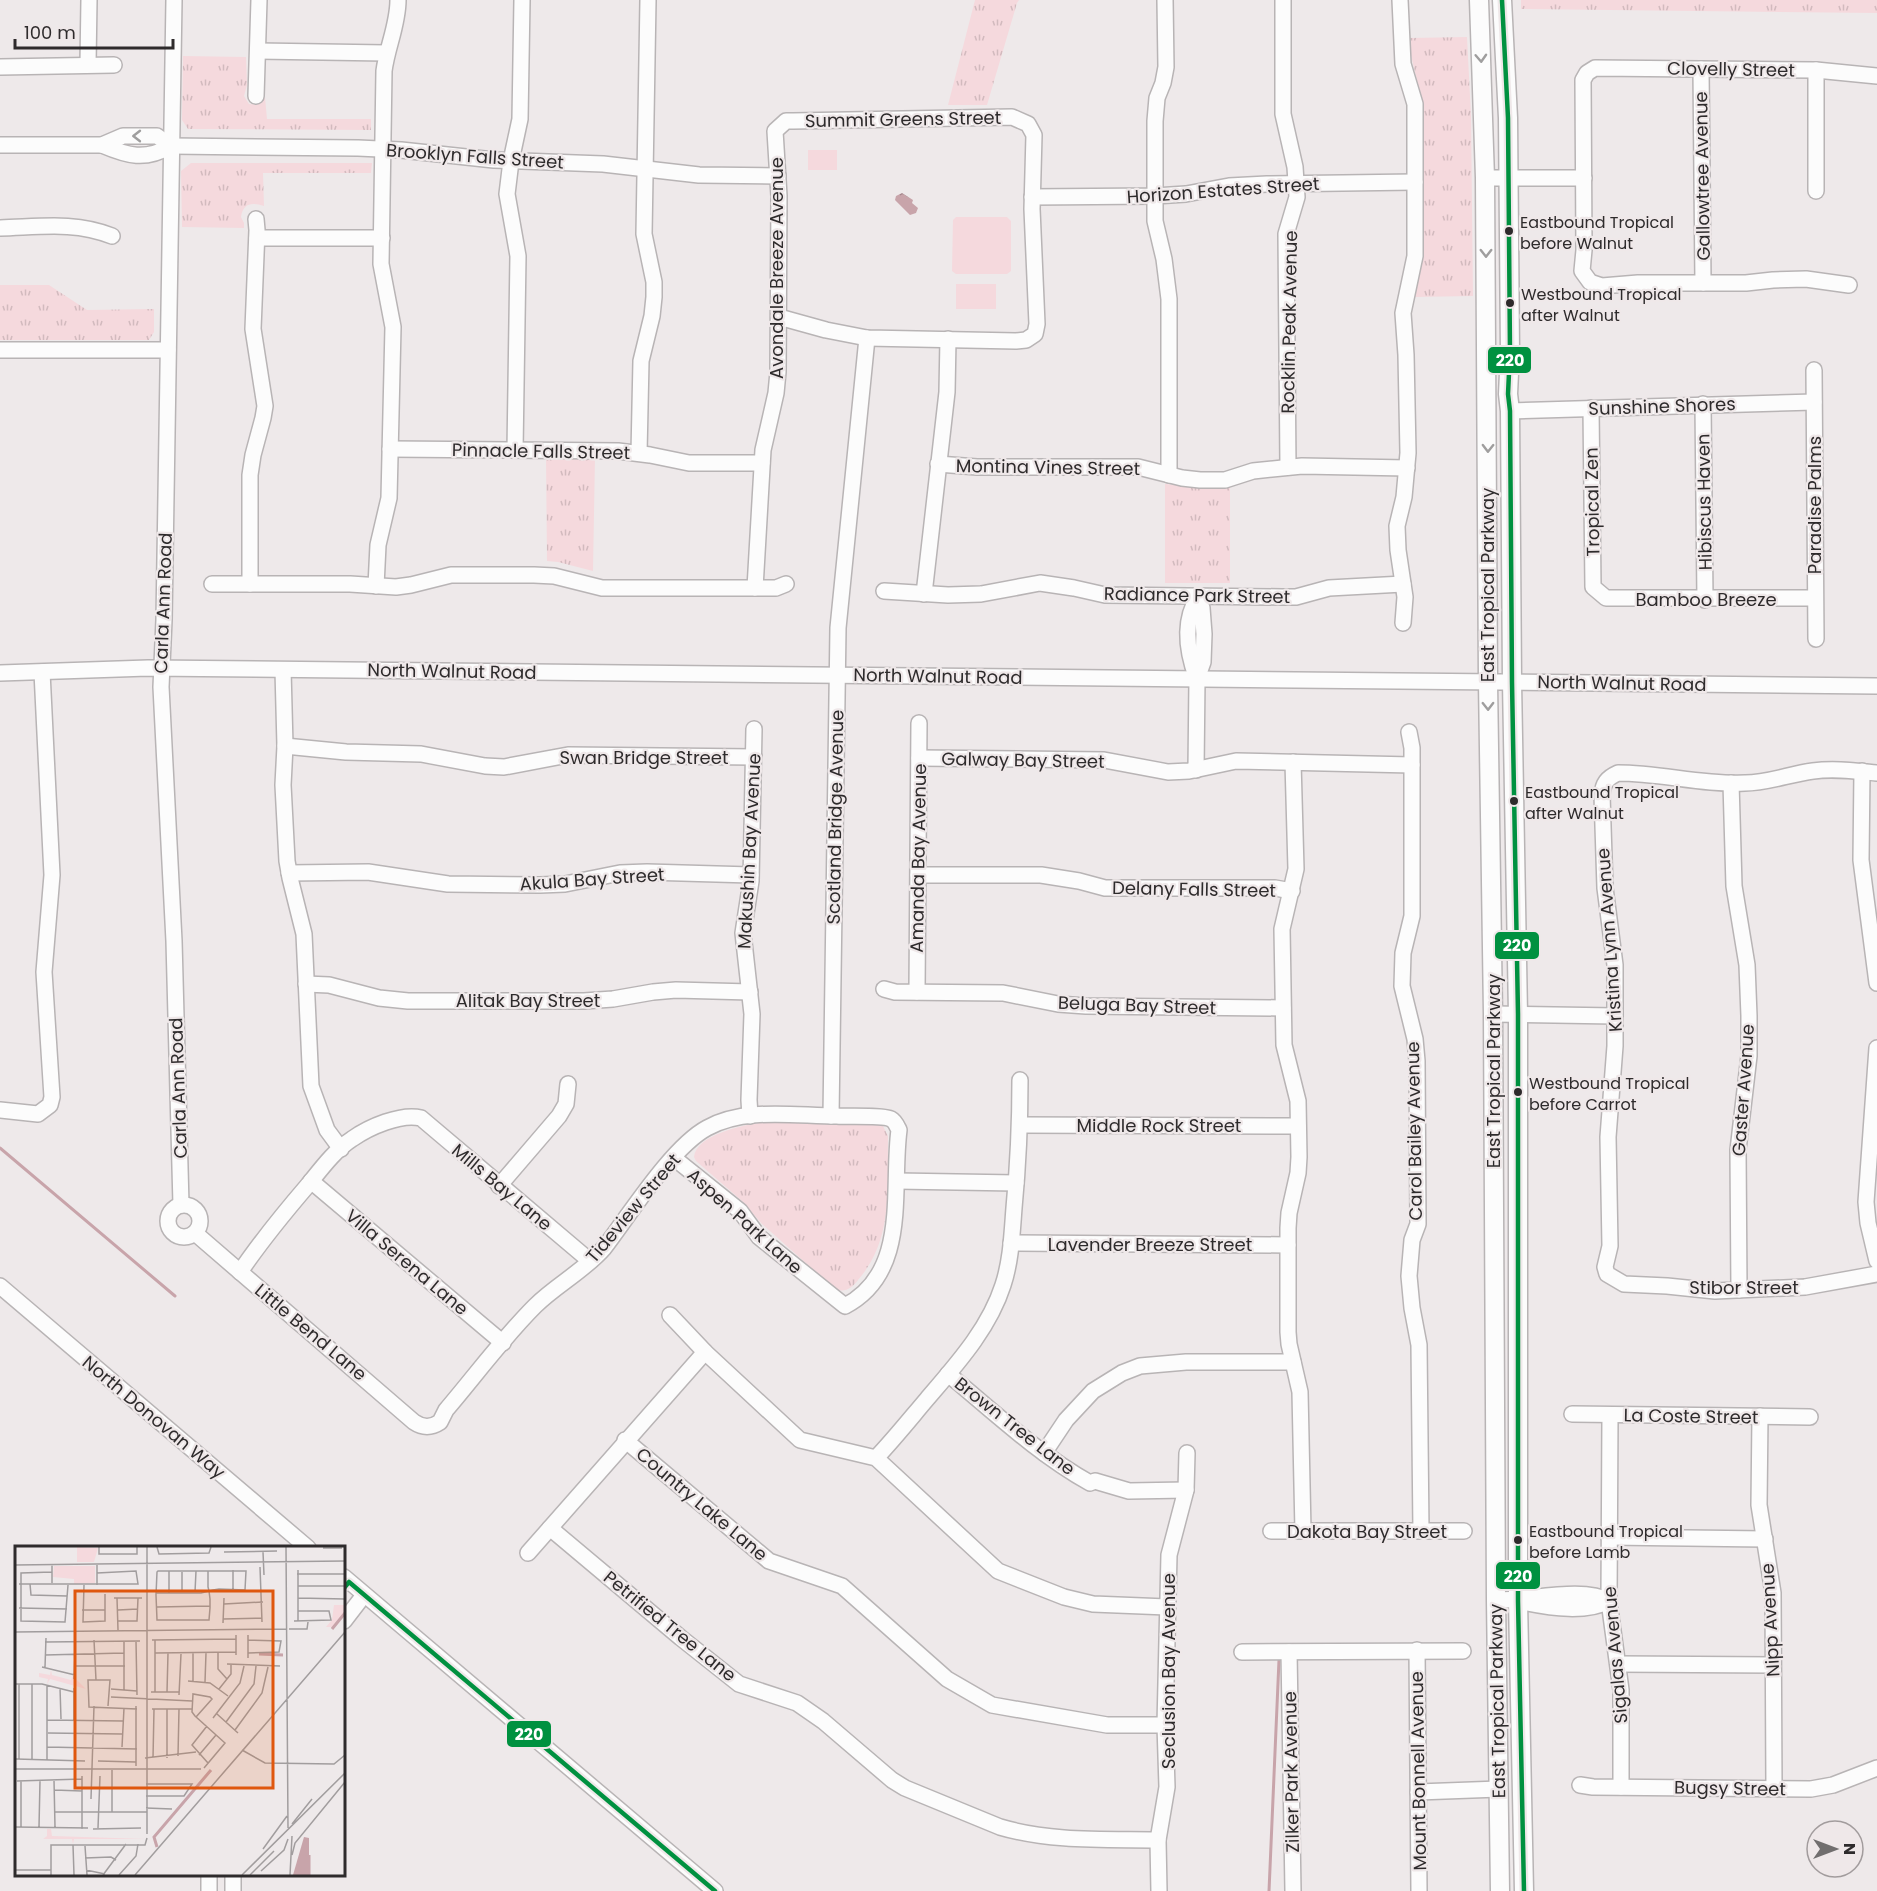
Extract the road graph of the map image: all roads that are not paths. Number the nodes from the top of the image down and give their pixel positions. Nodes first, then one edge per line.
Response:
1 (89, 0) edge
2 (174, 0) edge
3 (259, 0) edge
4 (398, 0) edge
5 (522, 0) edge
6 (648, 0) edge
7 (1165, 0) edge
8 (1283, 0) edge
9 (1400, 0) edge
10 (1479, 0) edge
11 (1502, 0) edge
12 (258, 51) junction
13 (386, 53) junction
14 (88, 64) junction
15 (114, 65) dead end
16 (0, 67) edge
17 (1701, 69) junction
18 (1816, 70) junction
19 (1877, 76) edge
20 (256, 96) dead end
21 (779, 127) joint
22 (0, 146) edge
23 (171, 146) junction
24 (383, 149) junction
25 (511, 161) junction
26 (645, 169) junction
27 (778, 176) junction
28 (1485, 177) junction
29 (1509, 177) junction
30 (1584, 177) junction
31 (1415, 182) junction
32 (1296, 183) junction
33 (1816, 191) dead end
34 (1155, 196) junction
35 (1032, 197) junction
36 (256, 219) dead end
37 (0, 228) edge
38 (112, 236) dead end
39 (257, 237) junction
40 (382, 238) junction
41 (1703, 283) junction
42 (1849, 285) dead end
43 (779, 316) junction
44 (867, 338) junction
45 (948, 339) junction
46 (0, 350) edge
47 (168, 350) junction
48 (1814, 370) dead end
49 (1814, 402) junction
50 (1703, 404) junction
51 (1591, 408) junction
52 (1510, 411) junction
53 (390, 449) junction
54 (515, 450) junction
55 (639, 453) junction
56 (762, 463) junction
57 (938, 464) junction
58 (1288, 467) junction
59 (1407, 468) junction
60 (1169, 475) junction
61 (212, 584) dead end
62 (250, 584) junction
63 (786, 584) dead end
64 (1403, 584) junction
65 (376, 586) junction
66 (754, 588) junction
67 (884, 591) dead end
68 (924, 594) junction
69 (1599, 594) joint
70 (1198, 597) junction
71 (1815, 598) junction
72 (1705, 600) junction
73 (1403, 623) dead end
74 (1816, 639) dead end
75 (162, 668) junction
76 (283, 670) junction
77 (42, 672) junction
78 (0, 673) edge
79 (836, 675) junction
80 (1197, 679) junction
81 (1488, 682) junction
82 (1512, 682) junction
83 (1877, 686) edge
84 (919, 723) dead end
85 (754, 729) dead end
86 (1409, 732) dead end
87 (285, 746) junction
88 (754, 757) junction
89 (919, 758) junction
90 (1293, 762) junction
91 (1412, 765) junction
92 (1196, 770) junction
93 (1869, 772) edge
94 (1731, 783) junction
95 (289, 873) junction
96 (918, 874) junction
97 (751, 875) junction
98 (1292, 891) junction
99 (1871, 895) edge
100 (1877, 982) edge
101 (306, 984) junction
102 (884, 989) dead end
103 (750, 992) junction
104 (917, 992) junction
105 (1283, 1008) junction
106 (1493, 1014) junction
107 (1518, 1014) junction
108 (1615, 1016) junction
109 (1877, 1048) edge
110 (1020, 1080) dead end
111 (568, 1084) dead end
112 (0, 1110) edge
113 (750, 1116) junction
114 (831, 1116) junction
115 (1020, 1125) junction
116 (1298, 1126) junction
117 (1873, 1148) edge
118 (341, 1149) junction
119 (674, 1158) junction
120 (311, 1181) junction
121 (897, 1181) junction
122 (1016, 1183) junction
123 (499, 1186) junction
124 (181, 1205) junction
125 (195, 1233) junction
126 (1011, 1243) junction
127 (1288, 1245) junction
128 (590, 1261) junction
129 (1877, 1261) edge
130 (240, 1272) junction
131 (1877, 1274) edge
132 (1612, 1278) joint
133 (0, 1286) edge
134 (1739, 1290) junction
135 (670, 1315) dead end
136 (503, 1343) junction
137 (705, 1352) junction
138 (1293, 1362) junction
139 (948, 1374) junction
140 (1572, 1414) dead end
141 (1610, 1414) junction
142 (1760, 1416) junction
143 (1810, 1417) dead end
144 (428, 1427) joint
145 (625, 1440) junction
146 (1044, 1453) junction
147 (1187, 1453) dead end
148 (876, 1458) junction
149 (1186, 1490) junction
150 (550, 1528) junction
151 (1271, 1531) dead end
152 (1303, 1531) junction
153 (1421, 1531) junction
154 (1464, 1531) dead end
155 (1609, 1537) junction
156 (1765, 1539) junction
157 (306, 1546) edge
158 (528, 1553) dead end
159 (345, 1583) edge
160 (364, 1595) junction
161 (1496, 1600) junction
162 (1518, 1601) junction
163 (1609, 1601) junction
164 (1167, 1607) junction
165 (345, 1620) edge
166 (1417, 1650) junction
167 (1463, 1651) dead end
168 (1242, 1652) dead end
169 (1289, 1652) junction
170 (1618, 1664) junction
171 (1773, 1665) junction
172 (1165, 1725) junction
173 (1877, 1768) edge
174 (1580, 1785) dead end
175 (1621, 1787) junction
176 (1499, 1789) junction
177 (1774, 1789) junction
178 (1418, 1792) junction
179 (1158, 1840) junction
180 (715, 1891) edge
181 (1159, 1891) edge
182 (1293, 1891) edge
183 (1419, 1891) edge
184 (1500, 1891) edge
185 (1524, 1891) edge

1 - 14 street
2 - 23 street, Carla Ann Road
3 - 12 street
4 - 13 street
5 - 25 street
6 - 26 street
7 - 34 street
8 - 32 street, Rocklin Peak Avenue
9 - 31 street
10 -> 28 main road, East Tropical Parkway
11 - 29 main road, East Tropical Parkway
12 - 13 street
12 - 20 street
13 - 24 street
14 - 15 street
14 - 16 street
17 - 18 street, Clovelly Street
17 - 30 street, Clovelly Street
17 - 41 street, Gallowtree Avenue
18 - 19 street, Clovelly Street
18 - 33 street
21 - 27 street, Avondale Breeze Avenue
21 - 35 street, Summit Greens Street
22 - 23 street, Brooklyn Falls Street
23 - 24 street, Brooklyn Falls Street
23 - 47 street, Carla Ann Road
24 - 25 street, Brooklyn Falls Street
24 - 40 street
25 - 26 street, Brooklyn Falls Street
25 - 54 street
26 - 27 street, Brooklyn Falls Street
26 - 55 street
27 - 43 street, Avondale Breeze Avenue
28 - 29 street
28 -> 81 main road, East Tropical Parkway
29 - 30 street
29 - 52 main road, East Tropical Parkway
30 - 41 street
31 - 32 street, Horizon Estates Street
31 - 59 street
32 - 34 street, Horizon Estates Street
32 - 58 street, Rocklin Peak Avenue
34 - 35 street, Horizon Estates Street
34 - 60 street
35 - 45 street
36 - 39 street
37 - 38 street
39 - 40 street
39 - 62 street
40 - 53 street
41 - 42 street
43 - 44 street
43 - 56 street, Avondale Breeze Avenue
44 - 45 street
44 - 79 street, Scotland Bridge Avenue
45 - 57 street
46 - 47 street
47 - 75 street, Carla Ann Road
48 - 49 street, Paradise Palms
49 - 50 street, Sunshine Shores
49 - 71 street, Paradise Palms
50 - 51 street, Sunshine Shores
50 - 72 street, Hibiscus Haven
51 - 52 street, Sunshine Shores
51 - 69 street, Tropical Zen
52 - 82 main road, East Tropical Parkway
53 - 54 street, Pinnacle Falls Street
53 - 65 street
54 - 55 street, Pinnacle Falls Street
55 - 56 street, Pinnacle Falls Street
56 - 66 street, Avondale Breeze Avenue
57 - 60 street, Montina Vines Street
57 - 68 street
58 - 59 street, Montina Vines Street
58 - 60 street, Montina Vines Street
59 - 64 street
61 - 62 street
62 - 65 street
63 - 66 street
64 - 70 street, Radiance Park Street
64 - 73 street
65 - 66 street
67 - 68 street, Radiance Park Street
68 - 70 street, Radiance Park Street
69 - 72 street, Bamboo Breeze
70 - 80 street
71 - 72 street, Bamboo Breeze
71 - 74 street, Paradise Palms
75 - 76 street, North Walnut Road
75 - 77 street, North Walnut Road
75 - 124 street, Carla Ann Road
76 - 79 street, North Walnut Road
76 - 87 street
77 - 78 street, North Walnut Road
77 - 112 street
79 - 80 street, North Walnut Road
79 - 114 street, Scotland Bridge Avenue
80 - 81 street, North Walnut Road
80 - 92 street
81 - 82 street, North Walnut Road
81 -> 106 main road, East Tropical Parkway
82 - 83 street, North Walnut Road
82 - 107 main road, East Tropical Parkway
84 - 89 street, Amanda Bay Avenue
85 - 88 street, Makushin Bay Avenue
86 - 91 street, Carol Bailey Avenue
87 - 88 street, Swan Bridge Street
87 - 95 street
88 - 97 street, Makushin Bay Avenue
89 - 92 street, Galway Bay Street
89 - 96 street, Amanda Bay Avenue
90 - 91 street, Galway Bay Street
90 - 92 street, Galway Bay Street
90 - 98 street
91 - 153 street, Carol Bailey Avenue
93 - 94 street
93 - 99 street
94 - 108 street, Kristina Lynn Avenue
94 - 134 street, Gaster Avenue
95 - 97 street, Akula Bay Street
95 - 101 street
96 - 98 street, Delany Falls Street
96 - 104 street, Amanda Bay Avenue
97 - 103 street, Makushin Bay Avenue
98 - 105 street
99 - 100 street
101 - 103 street, Alitak Bay Street
101 - 118 street
102 - 104 street, Beluga Bay Street
103 - 113 street, Makushin Bay Avenue
104 - 105 street, Beluga Bay Street
105 - 116 street
106 - 107 street
106 - 161 main road, East Tropical Parkway
107 - 108 street
107 - 162 main road, East Tropical Parkway
108 - 132 street, Kristina Lynn Avenue
109 - 117 street
110 - 115 street
111 - 123 street
113 - 114 street, Tideview Street
113 - 119 street, Tideview Street
114 - 121 street, Tideview Street
115 - 116 street, Middle Rock Street
115 - 122 street
116 - 127 street
117 - 129 street
118 - 120 street
118 - 123 street, Mills Bay Lane
119 - 121 street, Aspen Park Lane
119 - 128 street, Tideview Street
120 - 130 street
120 - 136 street, Villa Serena Lane
121 - 122 street
122 - 126 street
123 - 128 street, Mills Bay Lane
124 - 125 street
124 - 125 street, Carla Ann Road
125 - 130 street, Little Bend Lane
126 - 127 street, Lavender Breeze Street
126 - 139 street
127 - 138 street
128 - 136 street, Tideview Street
130 - 144 street, Little Bend Lane
131 - 134 street, Stibor Street
132 - 134 street, Stibor Street
133 - 157 street, North Donovan Way
135 - 137 street
136 - 144 street, Tideview Street
137 - 145 street
137 - 148 street
138 - 146 street
138 - 152 street
139 - 146 street, Brown Tree Lane
139 - 148 street
140 - 141 street, La Coste Street
141 - 142 street, La Coste Street
141 - 155 street, Sigalas Avenue
142 - 143 street, La Coste Street
142 - 156 street, Nipp Avenue
145 - 150 street
145 - 172 street, Country Lake Lane
146 - 149 street, Brown Tree Lane
147 - 149 street, Seclusion Bay Avenue
148 - 164 street
149 - 164 street, Seclusion Bay Avenue
150 - 158 street
150 - 179 street, Petrified Tree Lane
151 - 152 street, Dakota Bay Street
152 - 153 street, Dakota Bay Street
153 - 154 street, Dakota Bay Street
155 - 156 street
155 - 163 street, Sigalas Avenue
156 - 171 street, Nipp Avenue
159 - 160 street
160 - 165 street
160 - 180 street
161 - 162 street
161 - 176 main road, East Tropical Parkway
162 - 163 street
162 - 185 main road, East Tropical Parkway
163 - 170 street, Sigalas Avenue
164 - 172 street, Seclusion Bay Avenue
166 - 167 street
166 - 169 street
166 - 178 street, Mount Bonnell Avenue
168 - 169 street
169 - 182 street, Zilker Park Avenue
170 - 171 street
170 - 175 street, Sigalas Avenue
171 - 177 street, Nipp Avenue
172 - 179 street, Seclusion Bay Avenue
173 - 177 street, Bugsy Street
174 - 175 street, Bugsy Street
175 - 177 street, Bugsy Street
176 - 178 street
176 - 184 main road, East Tropical Parkway
178 - 183 street, Mount Bonnell Avenue
179 - 181 street, Seclusion Bay Avenue

